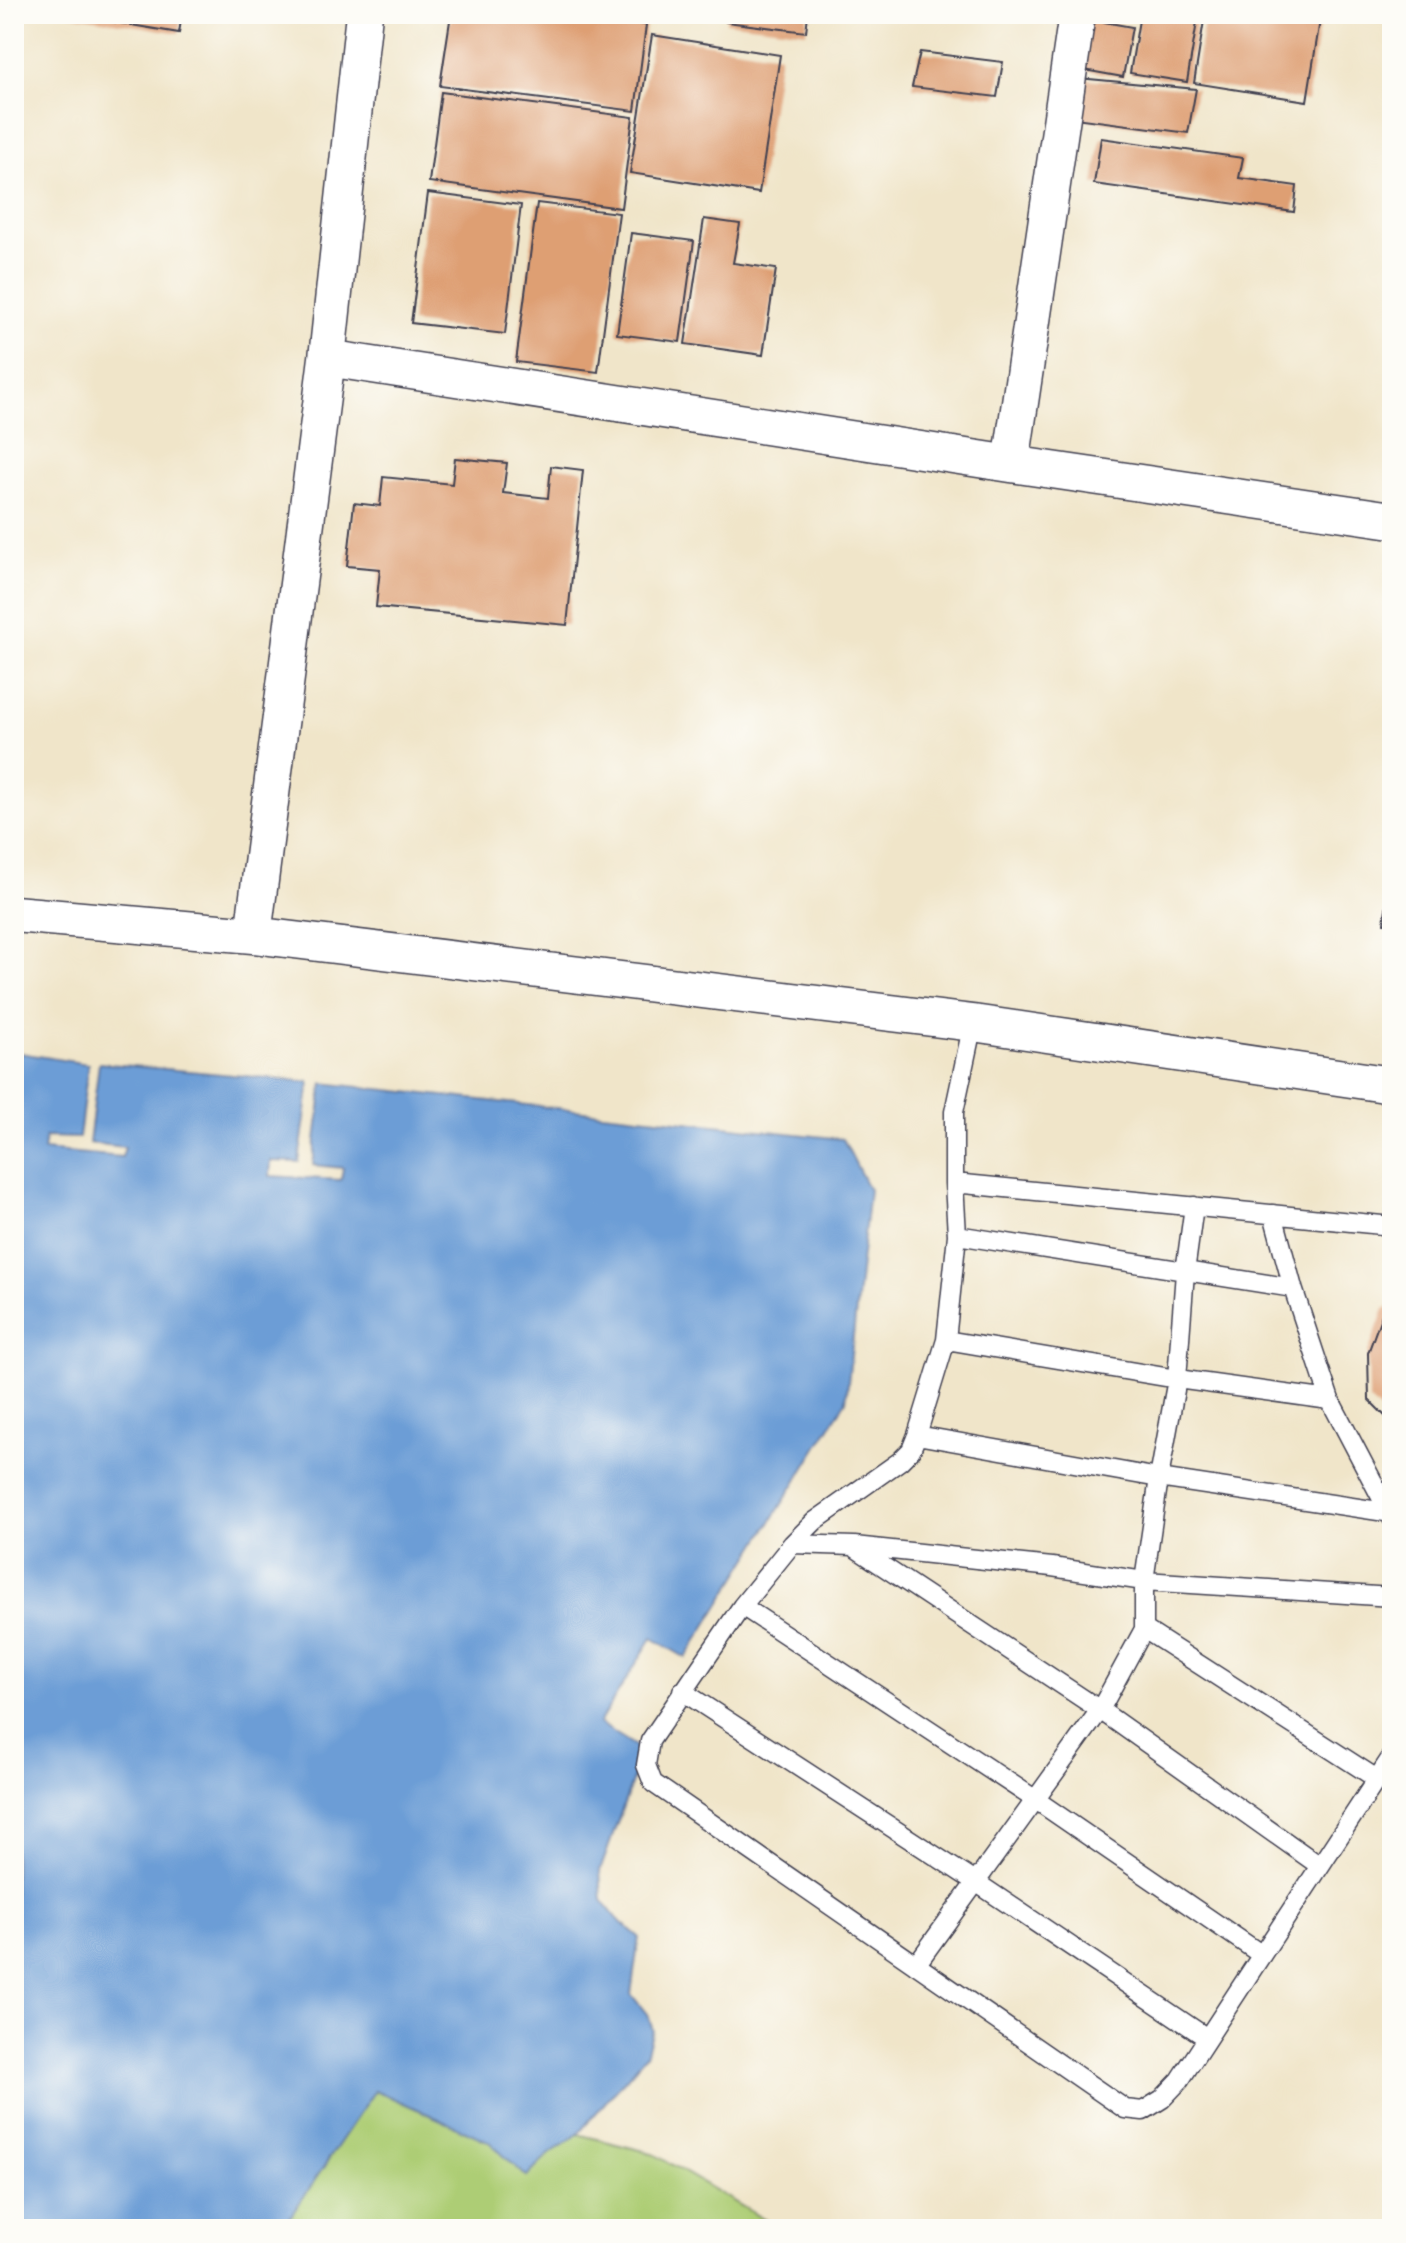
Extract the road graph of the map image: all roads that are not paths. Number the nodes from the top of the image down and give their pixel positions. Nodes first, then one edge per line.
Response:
1 (364, 14) edge
2 (1077, 14) edge
3 (327, 358) junction
4 (1011, 464) junction
5 (1392, 520) edge
6 (14, 914) edge
7 (253, 935) junction
8 (973, 1023) junction
9 (1392, 1085) edge
10 (954, 1183) junction
11 (1194, 1206) junction
12 (1273, 1214) junction
13 (1392, 1226) edge
14 (957, 1235) junction
15 (1185, 1272) junction
16 (1293, 1288) junction
17 (946, 1340) junction
18 (1177, 1379) junction
19 (1330, 1400) junction
20 (917, 1435) junction
21 (1159, 1478) junction
22 (1392, 1516) edge
23 (792, 1544) junction
24 (854, 1546) junction
25 (1144, 1581) junction
26 (1392, 1597) edge
27 (742, 1606) junction
28 (1144, 1629) junction
29 (682, 1691) junction
30 (1100, 1710) junction
31 (1392, 1756) edge
32 (1377, 1779) junction
33 (1036, 1800) junction
34 (1320, 1866) junction
35 (977, 1883) junction
36 (1262, 1955) junction
37 (916, 1965) junction
38 (1207, 2038) junction

1 - 3 street
2 - 4 street
3 - 4 street
3 - 7 street
4 - 5 street
6 - 7 street
7 - 8 street
8 - 9 street
8 - 10 lane
10 - 11 lane
10 - 14 lane
11 - 12 lane
11 - 15 lane
12 - 13 lane
12 - 16 lane
14 - 15 lane
14 - 17 lane
15 - 16 lane
15 - 18 lane
16 - 19 lane
17 - 18 lane
17 - 20 lane
18 - 19 lane
18 - 21 lane
19 - 22 lane
20 - 21 lane
20 - 23 lane
21 - 22 lane
21 - 25 lane
23 - 24 lane
23 - 27 lane
24 - 25 lane
24 - 30 lane
25 - 26 lane
25 - 28 lane
27 - 29 lane
27 - 33 lane
28 - 30 lane
28 - 32 lane
29 - 35 lane
29 - 37 lane
30 - 33 lane
30 - 34 lane
31 - 32 lane
32 - 34 lane
33 - 35 lane
33 - 36 lane
34 - 36 lane
35 - 37 lane
35 - 38 lane
36 - 38 lane
37 - 38 lane

